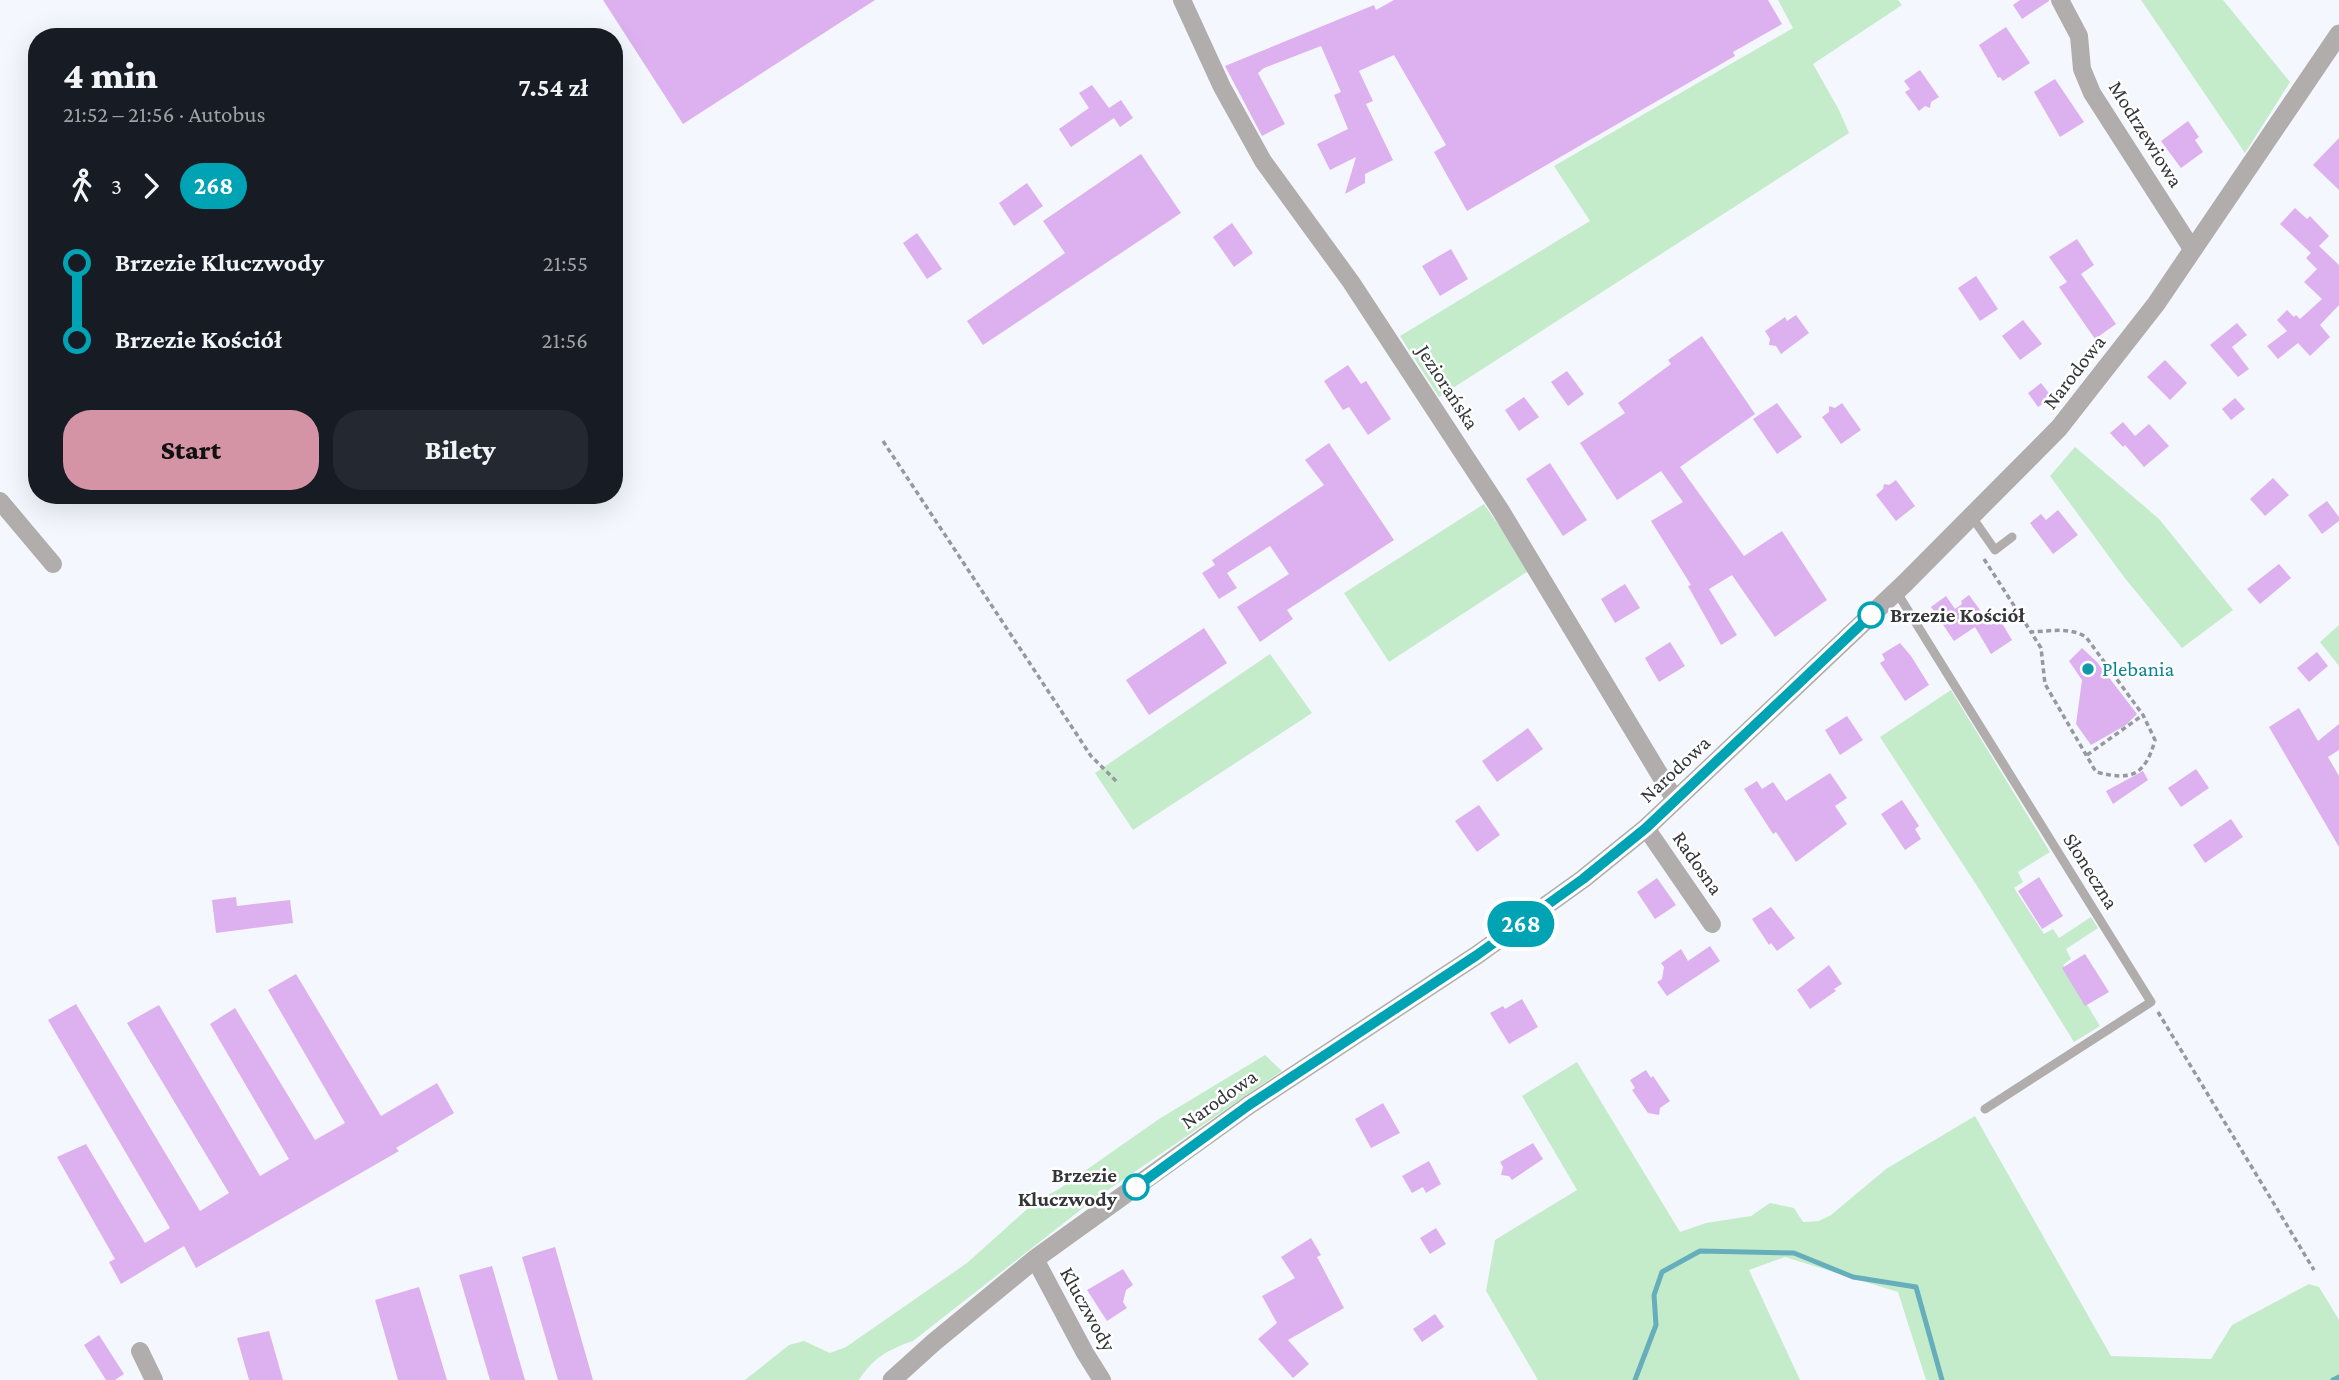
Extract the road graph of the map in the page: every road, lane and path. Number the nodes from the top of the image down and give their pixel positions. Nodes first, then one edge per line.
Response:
1 (1182, 0) edge
2 (2060, 0) edge
3 (2339, 34) edge
4 (2192, 249) junction
5 (883, 441) dead end
6 (0, 501) edge
7 (1972, 517) junction
8 (2012, 537) dead end
9 (1978, 551) dead end
10 (54, 564) dead end
11 (1896, 591) junction
12 (2032, 632) junction
13 (2143, 715) junction
14 (2087, 755) junction
15 (1118, 783) dead end
16 (1675, 800) junction
17 (1646, 828) junction
18 (1712, 924) dead end
19 (2151, 1002) junction
20 (1985, 1110) dead end
21 (1034, 1259) junction
22 (2314, 1270) dead end
23 (140, 1351) dead end
24 (154, 1380) edge
25 (892, 1380) edge
26 (1102, 1380) edge

1 - 16 street, Jeziorańska
2 - 4 street, Modrzewiowa
3 - 4 street, Narodowa
4 - 7 street, Narodowa
5 - 15 path
6 - 10 street
7 - 8 lane
7 - 11 street, Narodowa
9 - 12 path
11 - 16 street, Narodowa
11 - 19 lane, Słoneczna
12 - 13 path
12 - 14 path
13 - 14 path
13 - 14 path
16 - 17 street, Narodowa
17 - 18 street, Radosna
17 - 21 street, Narodowa
19 - 20 lane
19 - 22 path
21 - 25 street, Narodowa
21 - 26 street, Kluczwody
23 - 24 street

